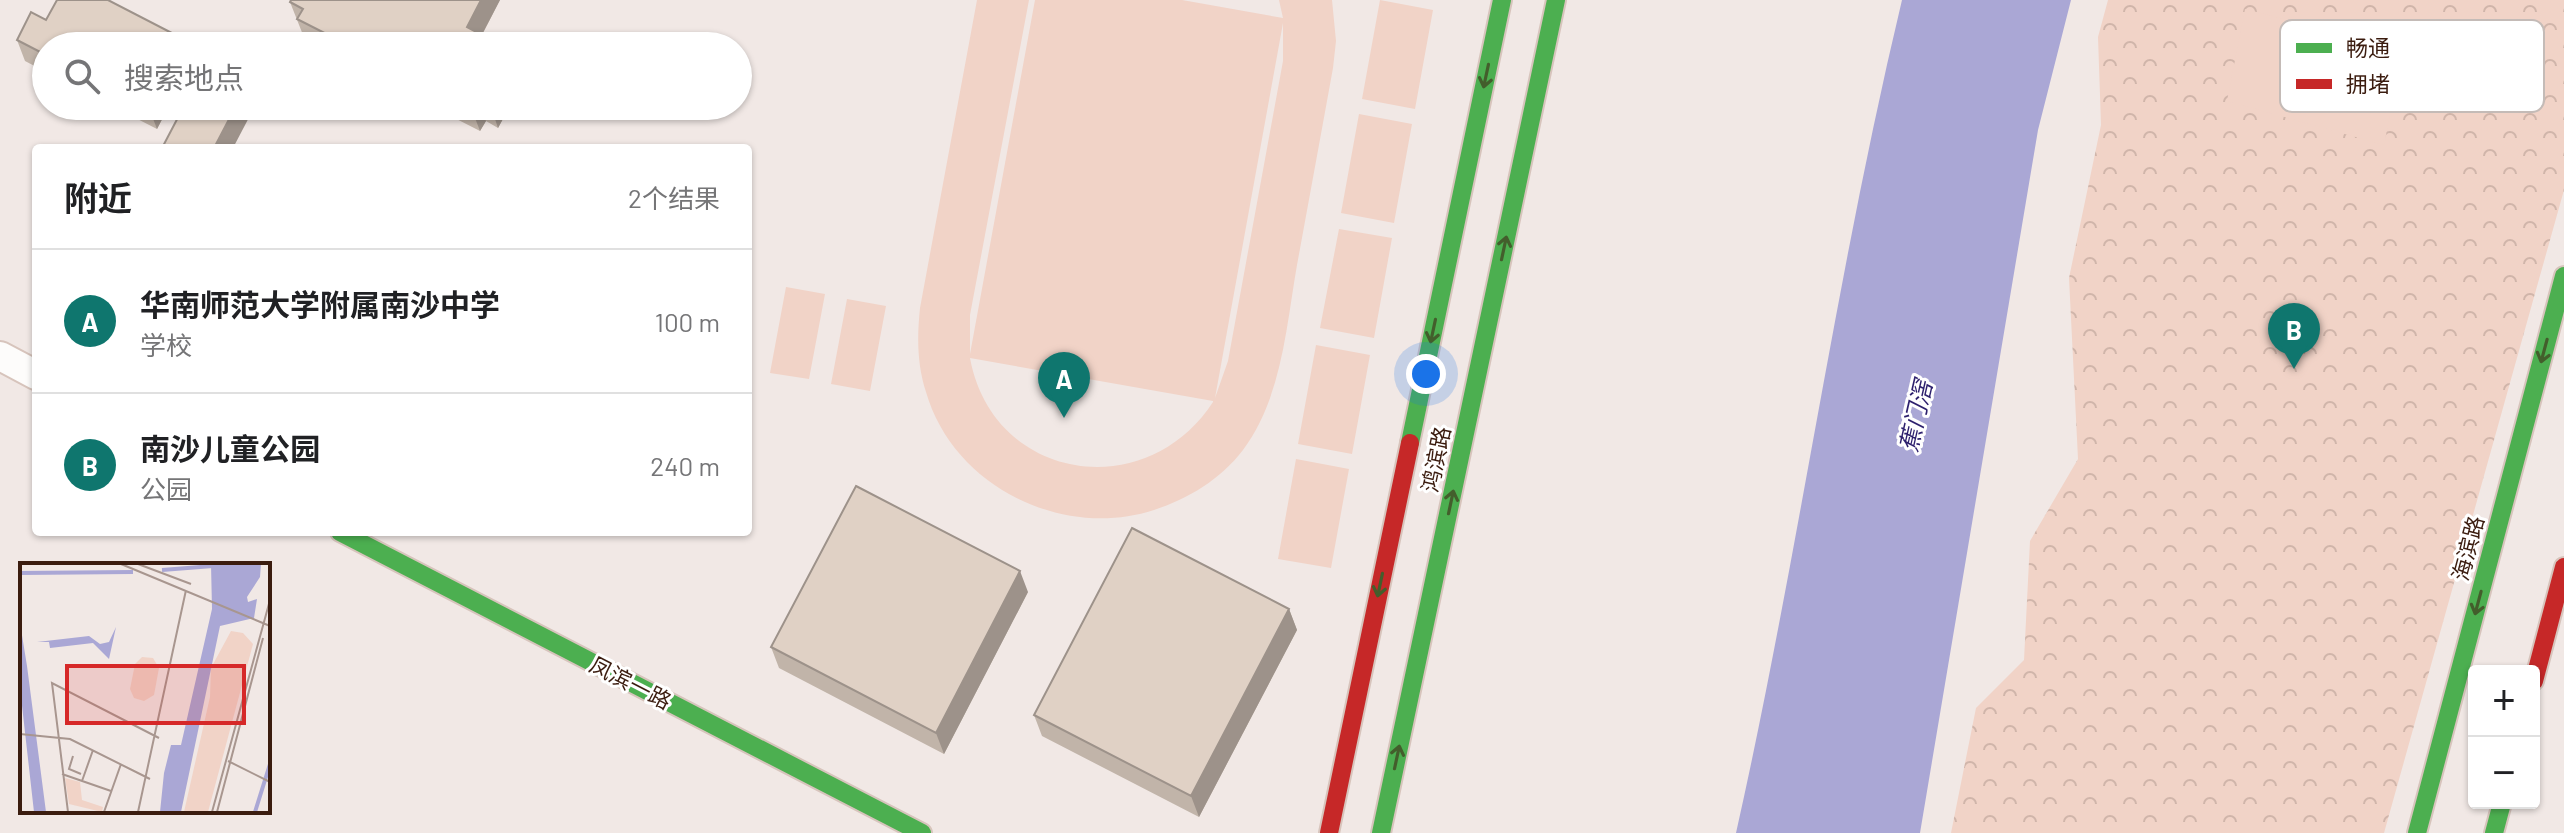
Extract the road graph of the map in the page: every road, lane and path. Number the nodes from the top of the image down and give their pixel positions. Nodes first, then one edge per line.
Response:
1 (1502, 0) edge
2 (1556, 0) edge
3 (2564, 276) edge
4 (0, 356) edge
5 (32, 373) edge
6 (348, 536) edge
7 (2564, 567) edge
8 (2538, 665) edge
9 (2500, 809) edge
10 (922, 833) edge
11 (1329, 833) edge
12 (1381, 833) edge
13 (2417, 833) edge
14 (2494, 833) edge

1 -> 11 street, 鸿滨路
12 -> 2 street, 鸿滨路
3 -> 13 street, 海滨路
4 - 5 street
6 - 10 street, 凤滨一路
7 - 8 street
9 - 14 street

